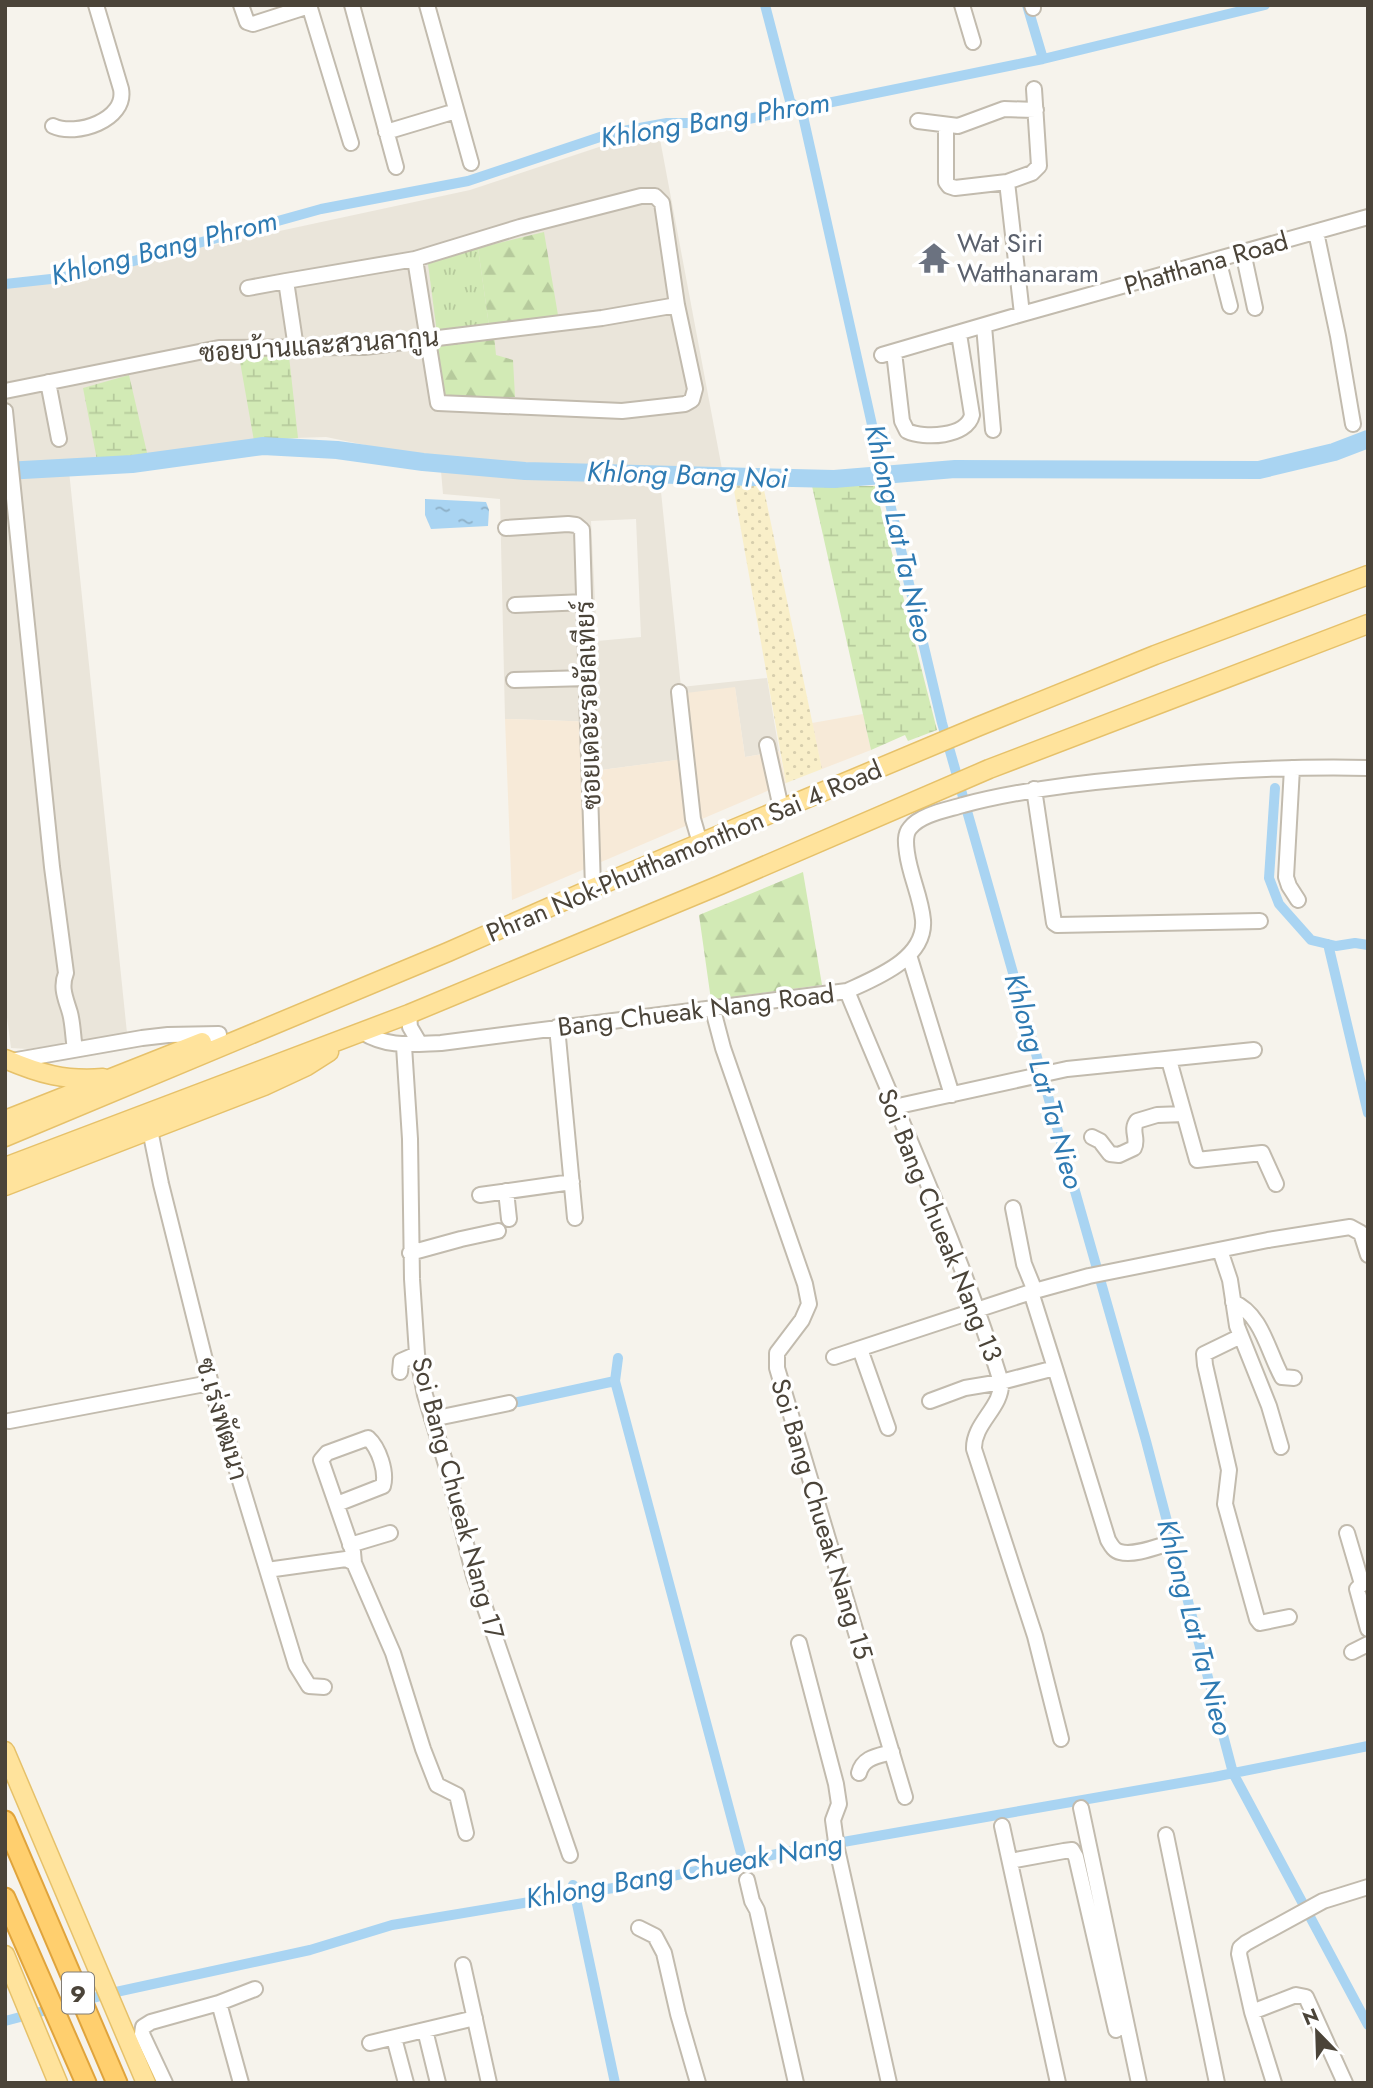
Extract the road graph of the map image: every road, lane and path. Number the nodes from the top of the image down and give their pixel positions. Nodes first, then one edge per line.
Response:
1 (96, 5) edge
2 (241, 5) edge
3 (352, 5) edge
4 (427, 5) edge
5 (962, 5) edge
6 (309, 6) edge
7 (973, 42) dead end
8 (1034, 89) dead end
9 (1036, 110) junction
10 (456, 111) junction
11 (918, 121) dead end
12 (53, 126) dead end
13 (946, 126) junction
14 (386, 132) junction
15 (351, 143) dead end
16 (471, 163) dead end
17 (396, 167) dead end
18 (1007, 182) junction
19 (1368, 217) edge
20 (1316, 232) junction
21 (1243, 252) junction
22 (415, 259) junction
23 (1218, 259) junction
24 (286, 281) junction
25 (247, 288) dead end
26 (677, 305) junction
27 (1230, 306) dead end
28 (1255, 307) dead end
29 (1022, 314) junction
30 (984, 326) junction
31 (959, 334) junction
32 (428, 339) junction
33 (296, 348) junction
34 (48, 382) junction
35 (5, 391) edge
36 (5, 411) edge
37 (1353, 424) dead end
38 (993, 430) dead end
39 (58, 439) dead end
40 (9, 482) edge
41 (506, 528) dead end
42 (12, 538) edge
43 (21, 568) junction
44 (5, 569) edge
45 (1367, 575) edge
46 (585, 602) junction
47 (515, 605) dead end
48 (1368, 624) edge
49 (1368, 629) edge
50 (1336, 636) junction
51 (588, 678) junction
52 (514, 680) dead end
53 (678, 692) dead end
54 (767, 745) dead end
55 (1292, 768) junction
56 (1368, 768) edge
57 (1034, 789) junction
58 (781, 808) junction
59 (700, 843) junction
60 (593, 888) junction
61 (1298, 900) dead end
62 (1260, 921) dead end
63 (448, 952) junction
64 (909, 955) junction
65 (847, 992) junction
66 (713, 1010) junction
67 (409, 1014) junction
68 (557, 1027) junction
69 (362, 1032) junction
70 (219, 1034) junction
71 (142, 1038) junction
72 (342, 1040) junction
73 (420, 1044) junction
74 (404, 1046) junction
75 (75, 1049) junction
76 (1254, 1050) dead end
77 (1169, 1059) junction
78 (7, 1060) edge
79 (153, 1062) junction
80 (128, 1072) junction
81 (952, 1095) junction
82 (894, 1107) junction
83 (1184, 1114) junction
84 (5, 1121) edge
85 (150, 1130) junction
86 (5, 1137) edge
87 (1092, 1137) dead end
88 (5, 1167) edge
89 (572, 1182) junction
90 (1276, 1184) dead end
91 (5, 1186) edge
92 (506, 1191) junction
93 (480, 1195) dead end
94 (1013, 1208) dead end
95 (575, 1218) dead end
96 (509, 1219) dead end
97 (498, 1231) dead end
98 (1220, 1250) junction
99 (410, 1253) junction
100 (1368, 1255) edge
101 (1033, 1292) junction
102 (1233, 1302) junction
103 (979, 1309) junction
104 (1241, 1336) junction
105 (860, 1349) junction
106 (417, 1354) junction
107 (834, 1357) dead end
108 (1055, 1368) junction
109 (400, 1372) dead end
110 (1294, 1378) dead end
111 (1001, 1382) junction
112 (210, 1383) junction
113 (930, 1401) dead end
114 (509, 1402) dead end
115 (432, 1419) junction
116 (9, 1421) dead end
117 (888, 1428) dead end
118 (1281, 1447) dead end
119 (337, 1504) junction
120 (1347, 1532) dead end
121 (390, 1533) dead end
122 (1170, 1543) dead end
123 (350, 1545) junction
124 (354, 1563) junction
125 (267, 1570) junction
126 (1365, 1583) edge
127 (1289, 1617) dead end
128 (1368, 1629) edge
129 (799, 1643) dead end
130 (1368, 1644) edge
131 (1352, 1652) dead end
132 (324, 1687) dead end
133 (1061, 1739) dead end
134 (5, 1751) edge
135 (892, 1752) junction
136 (859, 1773) dead end
137 (905, 1797) dead end
138 (1081, 1808) dead end
139 (5, 1821) edge
140 (1002, 1826) dead end
141 (466, 1833) dead end
142 (1166, 1835) dead end
143 (570, 1855) dead end
144 (1010, 1861) junction
145 (747, 1880) dead end
146 (1368, 1887) edge
147 (5, 1898) edge
148 (639, 1928) dead end
149 (5, 1955) edge
150 (463, 1965) dead end
151 (255, 1989) dead end
152 (219, 2003) junction
153 (1252, 2012) junction
154 (475, 2018) junction
155 (425, 2030) junction
156 (1116, 2030) dead end
157 (394, 2038) junction
158 (370, 2043) dead end
159 (58, 2083) edge
160 (86, 2083) edge
161 (117, 2083) edge
162 (146, 2083) edge
163 (164, 2083) edge
164 (241, 2083) edge
165 (405, 2083) edge
166 (438, 2083) edge
167 (489, 2083) edge
168 (698, 2083) edge
169 (796, 2083) edge
170 (889, 2083) edge
171 (1058, 2083) edge
172 (1139, 2083) edge
173 (1217, 2083) edge
174 (1274, 2083) edge
175 (1345, 2083) edge

1 - 12 street
2 - 6 street
3 - 14 street
4 - 10 street
5 - 7 street
6 - 15 street
8 - 9 street
9 - 13 street
9 - 18 street
10 - 14 street
10 - 16 street
11 - 13 street
13 - 18 street
14 - 17 street
18 - 29 street
19 - 20 street, Phatthana Road
20 - 21 street, Phatthana Road
20 - 37 street
21 - 23 street, Phatthana Road
21 - 28 street
22 - 24 street
22 - 26 street
22 - 32 street
23 - 27 street
23 - 29 street, Phatthana Road
24 - 25 street
24 - 33 street
26 - 32 street, ซอยบ้านและสวนลากูน
26 - 32 street
29 - 30 street, Phatthana Road
30 - 31 street, Phatthana Road
30 - 38 street
31 - 31 street, Phatthana Road
32 - 33 street, ซอยบ้านและสวนลากูน
33 - 34 street, ซอยบ้านและสวนลากูน
34 - 35 street, ซอยบ้านและสวนลากูน
34 - 39 street
36 - 40 street
40 - 42 street
41 - 46 street, ซอยเดอะรอยัลเทียร์
42 - 43 street
43 - 44 street
43 - 75 street
45 - 58 main road, Phran Nok-Phutthamonthon Sai 4 Road
46 - 47 street
46 - 51 street, ซอยเดอะรอยัลเทียร์
48 - 50 main road, Phran Nok-Phutthamonthon Sai 4 Road
49 - 50 main road
50 - 67 main road, Phran Nok-Phutthamonthon Sai 4 Road
51 - 52 street
51 - 60 street, ซอยเดอะรอยัลเทียร์
53 - 59 street
54 - 58 street
55 - 56 street
55 - 57 street
55 - 61 street
57 - 62 street
57 - 64 street
58 - 59 main road, Phran Nok-Phutthamonthon Sai 4 Road
59 - 60 main road, Phran Nok-Phutthamonthon Sai 4 Road
60 - 63 main road, Phran Nok-Phutthamonthon Sai 4 Road
63 - 70 main road
63 - 86 main road, Phran Nok-Phutthamonthon Sai 4 Road
64 - 65 street, Bang Chueak Nang Road
64 - 81 street
65 - 66 street, Bang Chueak Nang Road
65 - 82 street, Soi Bang Chueak Nang 13
66 - 68 street, Bang Chueak Nang Road
66 - 135 street, Soi Bang Chueak Nang 15
67 - 69 main road, Phran Nok-Phutthamonthon Sai 4 Road
67 - 73 street
68 - 73 street, Bang Chueak Nang Road
68 - 89 street
69 - 72 main road, Phran Nok-Phutthamonthon Sai 4 Road
69 - 74 street, Bang Chueak Nang Road
70 - 71 street
70 - 79 main road
71 - 75 street
71 - 79 street
72 - 85 main road
72 - 88 main road, Phran Nok-Phutthamonthon Sai 4 Road
73 - 74 street, Bang Chueak Nang Road
74 - 99 street, Soi Bang Chueak Nang 17
75 - 78 street
76 - 77 street
77 - 81 street
77 - 83 street
78 - 80 main road
79 - 80 main road
80 - 84 main road
81 - 82 street
82 - 103 street, Soi Bang Chueak Nang 13
83 - 87 street
83 - 90 street
85 - 91 main road
85 - 112 street, ซ.เร่งพัฒนา
89 - 92 street
89 - 95 street
92 - 93 street
92 - 96 street
94 - 101 street
97 - 99 street
98 - 100 street
98 - 101 street
98 - 102 street
99 - 106 street, Soi Bang Chueak Nang 17
101 - 103 street
101 - 108 street
102 - 104 street
102 - 110 street
103 - 105 street
103 - 111 street, Soi Bang Chueak Nang 13
104 - 118 street
104 - 127 street
105 - 107 street
105 - 117 street
106 - 109 street
106 - 115 street, Soi Bang Chueak Nang 17
108 - 111 street
108 - 122 street
111 - 113 street
111 - 133 street, Soi Bang Chueak Nang 13
112 - 116 street
112 - 125 street, ซ.เร่งพัฒนา
114 - 115 street
115 - 143 street, Soi Bang Chueak Nang 17
119 - 119 street
119 - 123 street
120 - 126 street
121 - 123 street
123 - 124 street
124 - 125 street
124 - 141 street
125 - 132 street, ซ.เร่งพัฒนา
126 - 128 street
129 - 170 street
130 - 131 street
134 - 162 main road
135 - 136 street
135 - 137 street, Soi Bang Chueak Nang 15
138 - 172 street
139 - 161 highway, 9
140 - 144 street
142 - 173 street
144 - 156 street
144 - 171 street
145 - 169 street
146 - 153 street
147 - 160 highway, 9
148 - 168 street
149 - 159 main road
150 - 154 street
151 - 152 street
152 - 163 street
152 - 164 street
153 - 174 street
153 - 175 street
154 - 155 street
154 - 167 street
155 - 157 street
155 - 166 street
157 - 158 street
157 - 165 street

